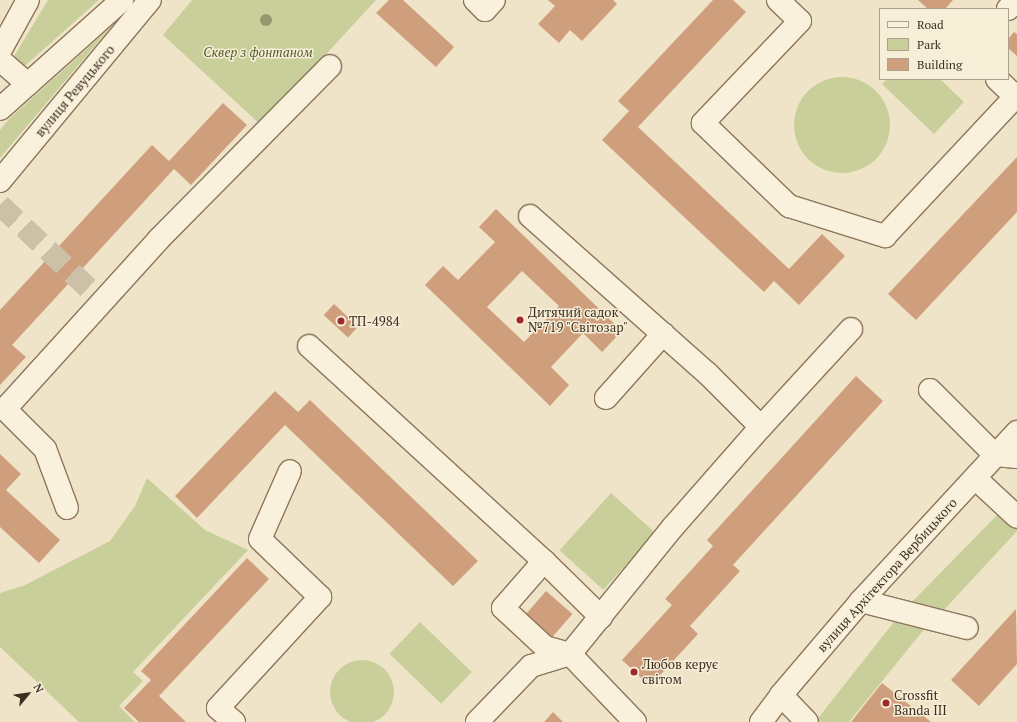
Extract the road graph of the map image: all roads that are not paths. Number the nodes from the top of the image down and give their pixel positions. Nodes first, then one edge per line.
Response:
1 (28, 0) edge
2 (122, 0) edge
3 (150, 0) edge
4 (475, 0) edge
5 (494, 0) edge
6 (778, 0) edge
7 (0, 51) edge
8 (0, 60) edge
9 (330, 66) dead end
10 (998, 80) edge
11 (28, 84) junction
12 (1016, 98) edge
13 (0, 110) edge
14 (0, 181) edge
15 (530, 216) dead end
16 (851, 329) dead end
17 (663, 334) junction
18 (309, 346) dead end
19 (930, 390) dead end
20 (606, 398) dead end
21 (761, 427) junction
22 (1017, 432) edge
23 (996, 456) junction
24 (1017, 457) edge
25 (290, 471) dead end
26 (975, 478) junction
27 (67, 508) dead end
28 (1017, 517) edge
29 (544, 561) junction
30 (861, 601) junction
31 (601, 617) junction
32 (967, 628) dead end
33 (570, 654) junction
34 (781, 695) junction
35 (234, 722) edge
36 (477, 722) edge
37 (635, 722) edge
38 (761, 722) edge
39 (807, 722) edge

1 - 7 street
2 - 11 street
3 - 14 street, вулиця Ревуцького
4 - 5 street
6 - 12 street
8 - 11 street
9 - 27 street
10 - 12 street
11 - 13 street
15 - 17 street
16 - 21 street
17 - 20 street
17 - 21 street
18 - 29 street
19 - 23 street
21 - 31 street
22 - 23 street, вулиця Архітектора Вербицького
23 - 24 street
23 - 26 street, вулиця Архітектора Вербицького
25 - 35 street
26 - 28 street
26 - 30 street, вулиця Архітектора Вербицького
29 - 31 street
29 - 33 street
30 - 32 street
30 - 34 street, вулиця Архітектора Вербицького
31 - 33 street
33 - 36 street
33 - 37 street
34 - 38 street, вулиця Архітектора Вербицького
34 - 39 street

